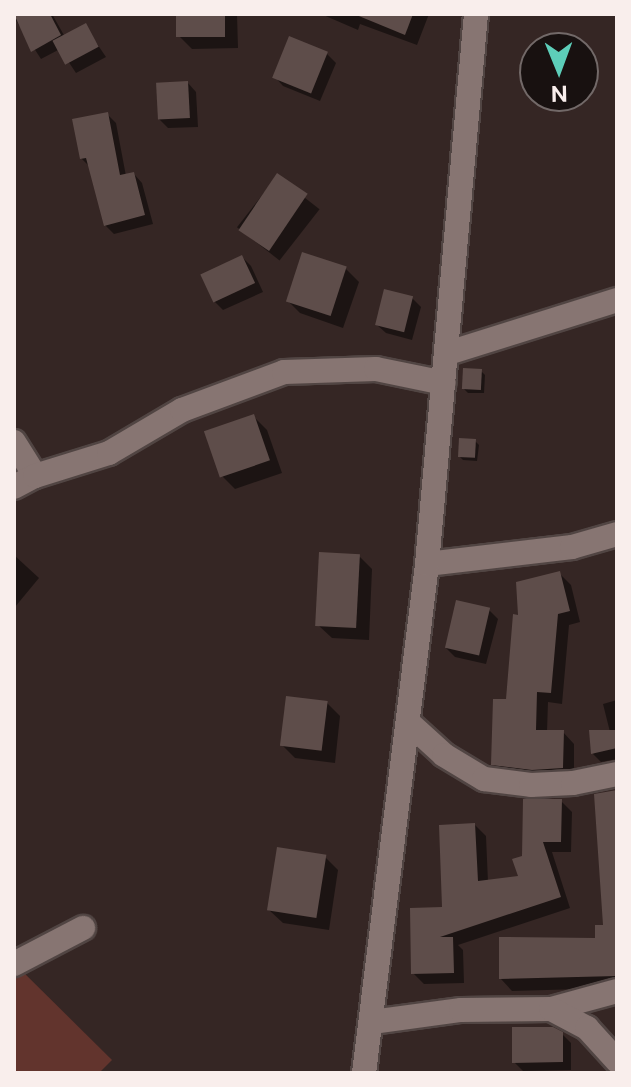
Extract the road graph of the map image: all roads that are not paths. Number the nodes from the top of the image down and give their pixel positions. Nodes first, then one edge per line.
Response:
1 (476, 14) edge
2 (617, 300) edge
3 (448, 353) junction
4 (444, 383) junction
5 (14, 442) edge
6 (25, 481) edge
7 (617, 534) edge
8 (427, 564) junction
9 (409, 723) junction
10 (617, 774) edge
11 (83, 928) dead end
12 (14, 964) edge
13 (617, 991) edge
14 (551, 1009) junction
15 (372, 1022) junction
16 (617, 1061) edge
17 (364, 1073) edge

1 - 3 street
2 - 3 street
3 - 4 street
4 - 6 street
4 - 8 street
5 - 6 street
7 - 8 street
8 - 9 street
9 - 10 street
9 - 15 street
11 - 12 street
13 - 14 street
14 - 15 street
14 - 16 street
15 - 17 street

